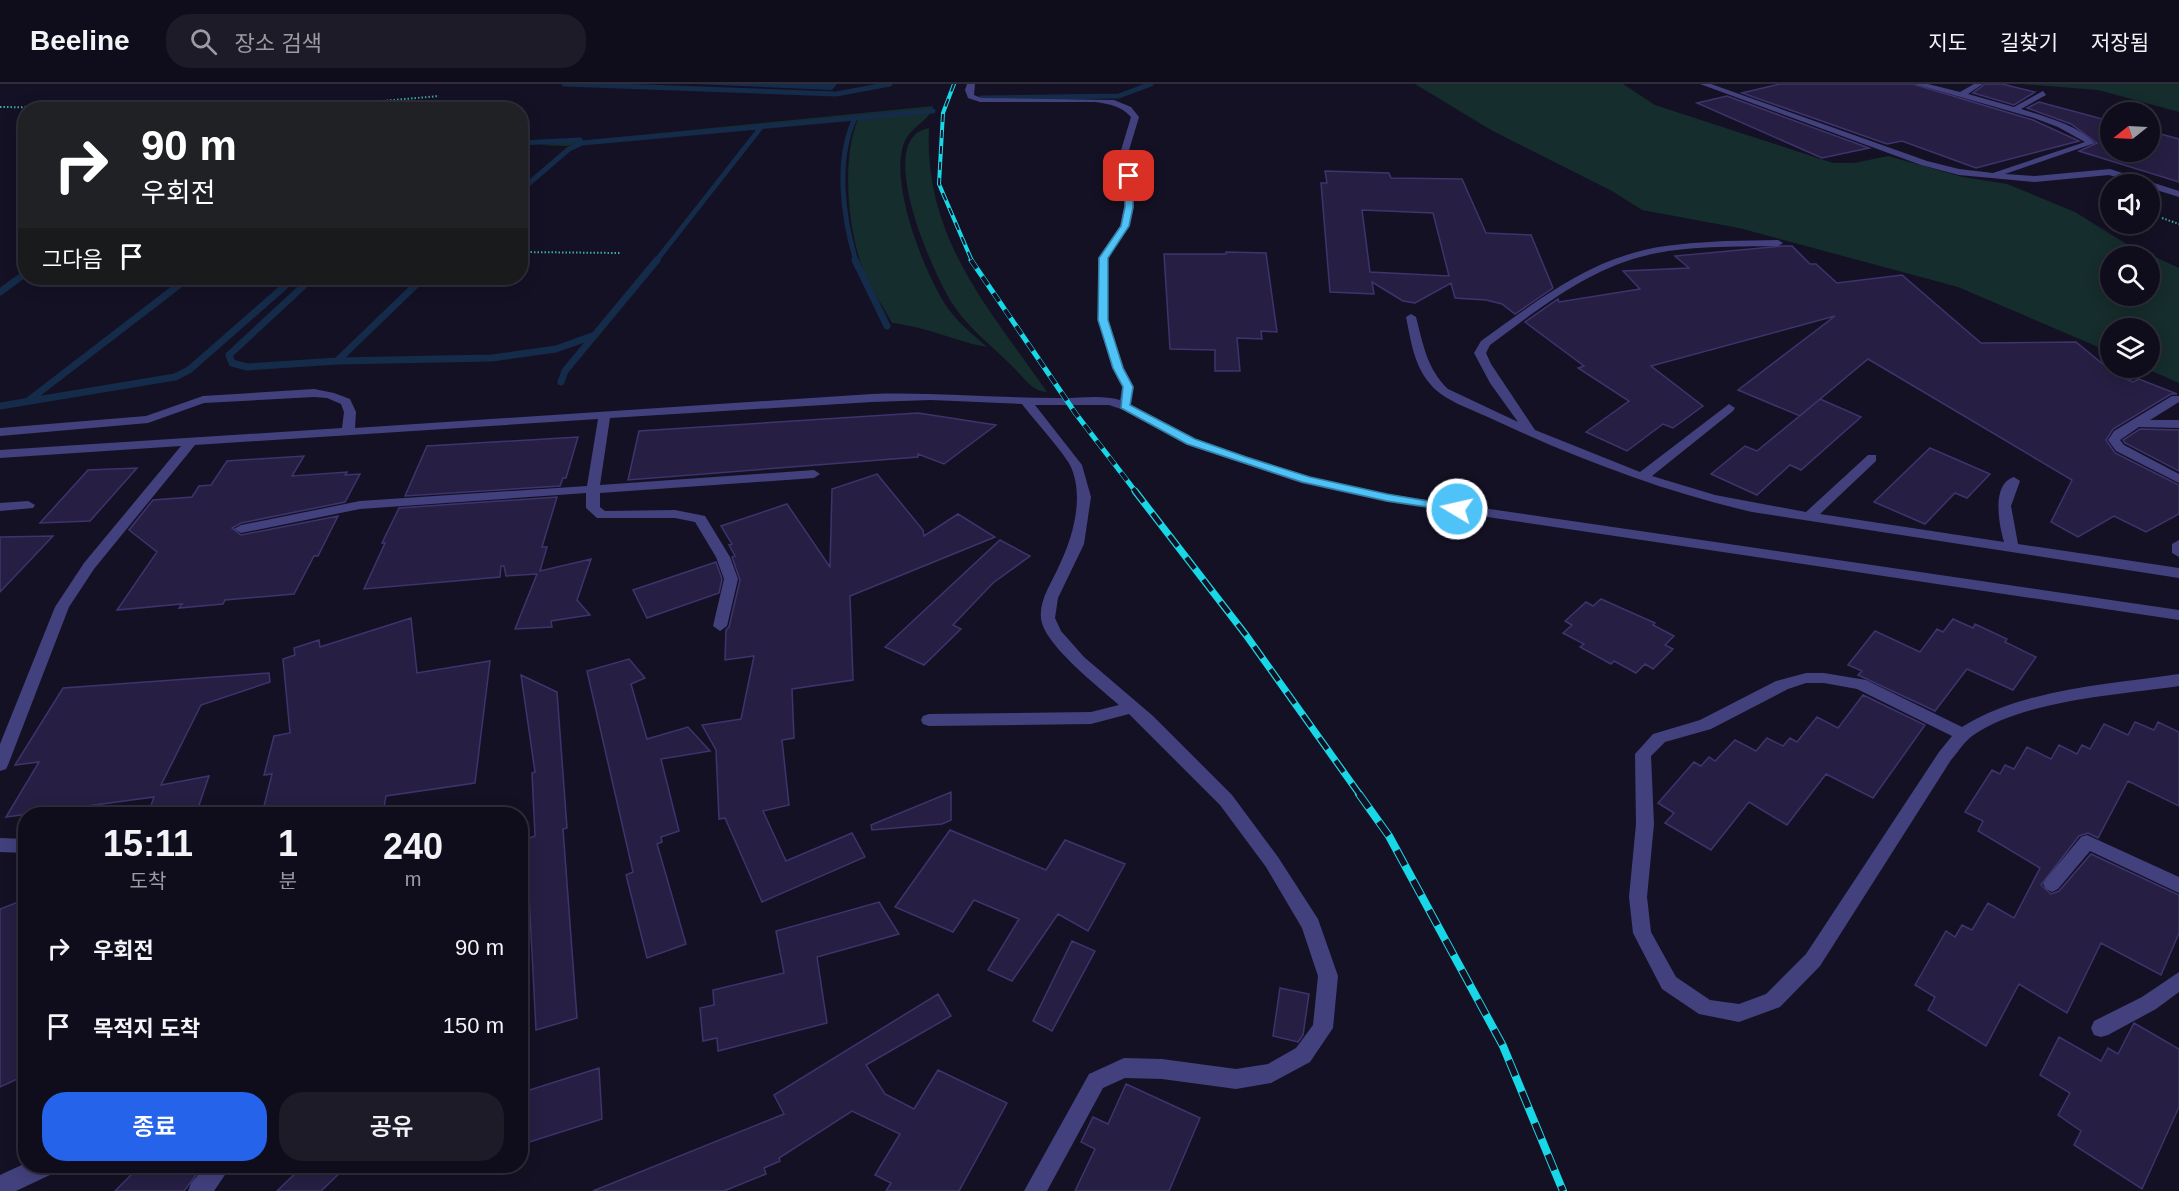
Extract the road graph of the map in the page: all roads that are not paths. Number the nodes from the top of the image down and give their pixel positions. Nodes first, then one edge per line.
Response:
1 (971, 84) edge
2 (1704, 84) edge
3 (1919, 84) edge
4 (1979, 84) edge
5 (2043, 93) dead end
6 (1961, 95) junction
7 (2016, 110) junction
8 (2116, 174) edge
9 (1991, 176) junction
10 (2160, 188) edge
11 (2179, 194) edge
12 (1778, 243) dead end
13 (1411, 317) dead end
14 (2176, 399) dead end
15 (1025, 400) junction
16 (1125, 406) junction
17 (1729, 408) dead end
18 (605, 415) junction
19 (2137, 423) junction
20 (2179, 424) edge
21 (0, 432) edge
22 (348, 432) junction
23 (1533, 432) junction
24 (191, 442) junction
25 (0, 454) edge
26 (1872, 458) dead end
27 (814, 474) dead end
28 (1644, 476) junction
29 (2179, 479) edge
30 (2014, 481) dead end
31 (593, 489) junction
32 (28, 505) dead end
33 (0, 507) edge
34 (1809, 517) junction
35 (241, 529) dead end
36 (2179, 544) edge
37 (2012, 548) junction
38 (2179, 553) edge
39 (2179, 573) edge
40 (2179, 615) edge
41 (720, 626) dead end
42 (2179, 680) edge
43 (1132, 707) junction
44 (929, 720) dead end
45 (1963, 735) junction
46 (0, 765) edge
47 (0, 845) edge
48 (18, 846) edge
49 (2052, 884) dead end
50 (2179, 885) edge
51 (2179, 981) edge
52 (2101, 1028) dead end
53 (29, 1173) edge
54 (214, 1173) edge
55 (0, 1187) edge
56 (199, 1191) edge
57 (1035, 1191) edge

1 - 16 street
2 - 9 street
3 - 6 street
4 - 6 street
5 - 7 street
6 - 7 street
7 - 9 street
8 - 9 street
10 - 11 street
12 - 23 street
13 - 23 street
14 - 19 street
15 - 16 street
15 - 18 street
15 - 43 street
16 - 40 street
17 - 28 street
18 - 22 street
18 - 31 street
19 - 20 street
19 - 29 street
21 - 22 street
22 - 24 street
23 - 28 street
24 - 25 street
24 - 46 street
26 - 34 street
27 - 31 street
28 - 34 street
30 - 37 street
31 - 35 street
31 - 41 street
32 - 33 street
34 - 37 street
36 - 38 street
37 - 39 street
42 - 45 street
43 - 44 street
43 - 57 street
45 - 45 street
47 - 48 street
49 - 50 street
51 - 52 street
53 - 55 street
54 - 56 street

